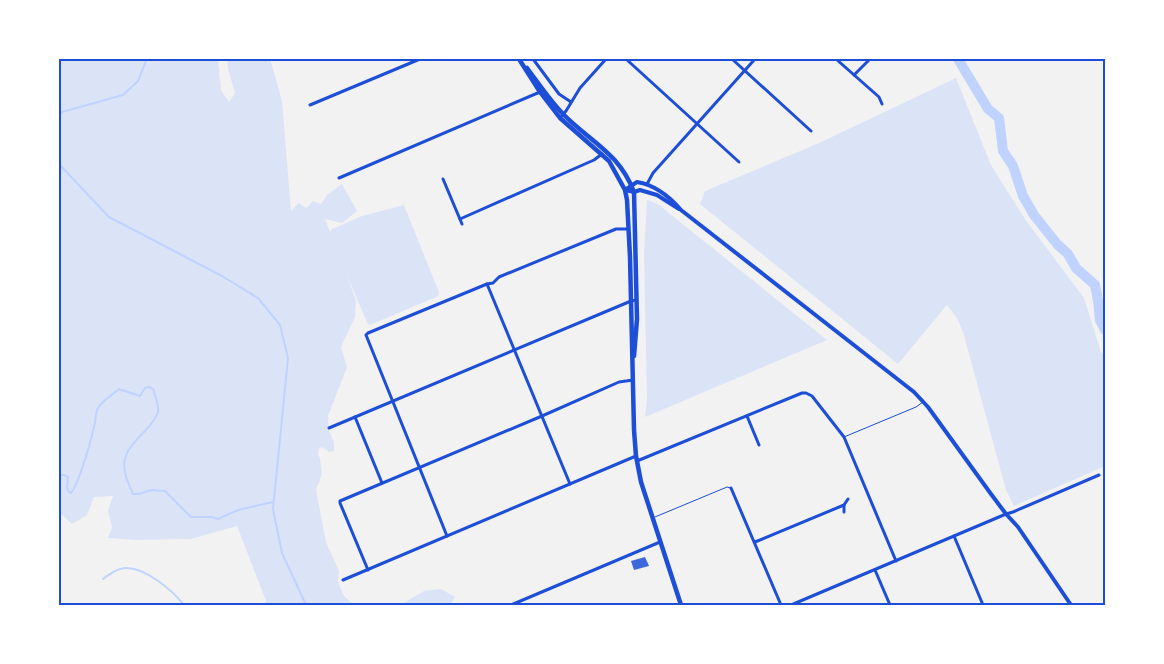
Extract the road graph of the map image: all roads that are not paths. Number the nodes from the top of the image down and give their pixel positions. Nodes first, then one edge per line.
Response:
1 (420, 59) edge
2 (519, 59) edge
3 (533, 59) edge
4 (606, 59) edge
5 (626, 59) edge
6 (732, 59) edge
7 (756, 59) edge
8 (836, 59) edge
9 (870, 59) edge
10 (745, 70) junction
11 (854, 75) junction
12 (542, 91) junction
13 (571, 102) junction
14 (882, 104) dead end
15 (310, 105) dead end
16 (562, 116) junction
17 (697, 124) junction
18 (811, 131) dead end
19 (604, 152) junction
20 (739, 162) dead end
21 (339, 178) dead end
22 (443, 179) dead end
23 (647, 184) junction
24 (632, 185) junction
25 (625, 190) junction
26 (634, 192) junction
27 (681, 210) junction
28 (460, 219) junction
29 (462, 224) dead end
30 (628, 229) junction
31 (487, 284) junction
32 (634, 300) junction
33 (515, 350) junction
34 (633, 380) junction
35 (392, 402) junction
36 (924, 402) junction
37 (542, 416) junction
38 (747, 416) junction
39 (355, 417) junction
40 (330, 428) dead end
41 (844, 437) junction
42 (759, 445) dead end
43 (637, 459) junction
44 (419, 467) junction
45 (1099, 475) dead end
46 (382, 483) junction
47 (570, 484) junction
48 (731, 488) joint
49 (848, 499) dead end
50 (844, 504) junction
51 (844, 512) dead end
52 (1006, 514) junction
53 (652, 519) junction
54 (447, 536) junction
55 (954, 536) junction
56 (660, 542) junction
57 (754, 542) junction
58 (896, 561) junction
59 (368, 570) junction
60 (875, 570) junction
61 (343, 580) dead end
62 (511, 605) edge
63 (681, 605) edge
64 (781, 605) edge
65 (791, 605) edge
66 (890, 605) edge
67 (983, 605) edge
68 (1071, 605) edge

1 - 15 street
2 - 12 main road
3 - 13 street
4 - 13 street
5 - 17 street
6 - 10 street
7 - 10 street
8 - 11 street
9 - 11 street
10 - 17 street
10 - 18 street
11 - 14 street
12 - 16 main road
12 - 21 street
13 - 16 street
16 - 19 main road
17 - 20 street
17 - 23 street
19 - 24 main road
19 - 25 main road
19 - 28 street
22 - 28 street
23 - 24 main road
23 - 27 main road
24 - 25 main road
24 - 26 main road
25 - 26 main road
25 - 30 main road
26 - 27 main road
26 - 32 main road
27 - 36 main road
28 - 29 street
30 - 31 street
30 - 32 main road
31 - 33 street
31 - 35 street
32 - 33 street
32 - 34 main road
33 - 35 street
33 - 37 street
34 - 37 street
34 - 43 main road
35 - 39 street
35 - 44 street
36 - 41 lane
36 - 52 main road
37 - 44 street
37 - 47 street
38 - 41 street
38 - 42 street
38 - 43 street
39 - 40 street
39 - 46 street
41 - 58 street
43 - 47 street
43 - 53 main road
44 - 46 street
44 - 54 street
45 - 52 street
46 - 59 street
47 - 54 street
48 - 53 lane
48 - 57 street
49 - 50 street
50 - 51 street
50 - 57 street
52 - 55 street
52 - 68 main road
53 - 56 main road
54 - 59 street
55 - 58 street
55 - 67 street
56 - 62 street
56 - 63 main road
57 - 64 street
58 - 60 street
59 - 61 street
60 - 65 street
60 - 66 street

